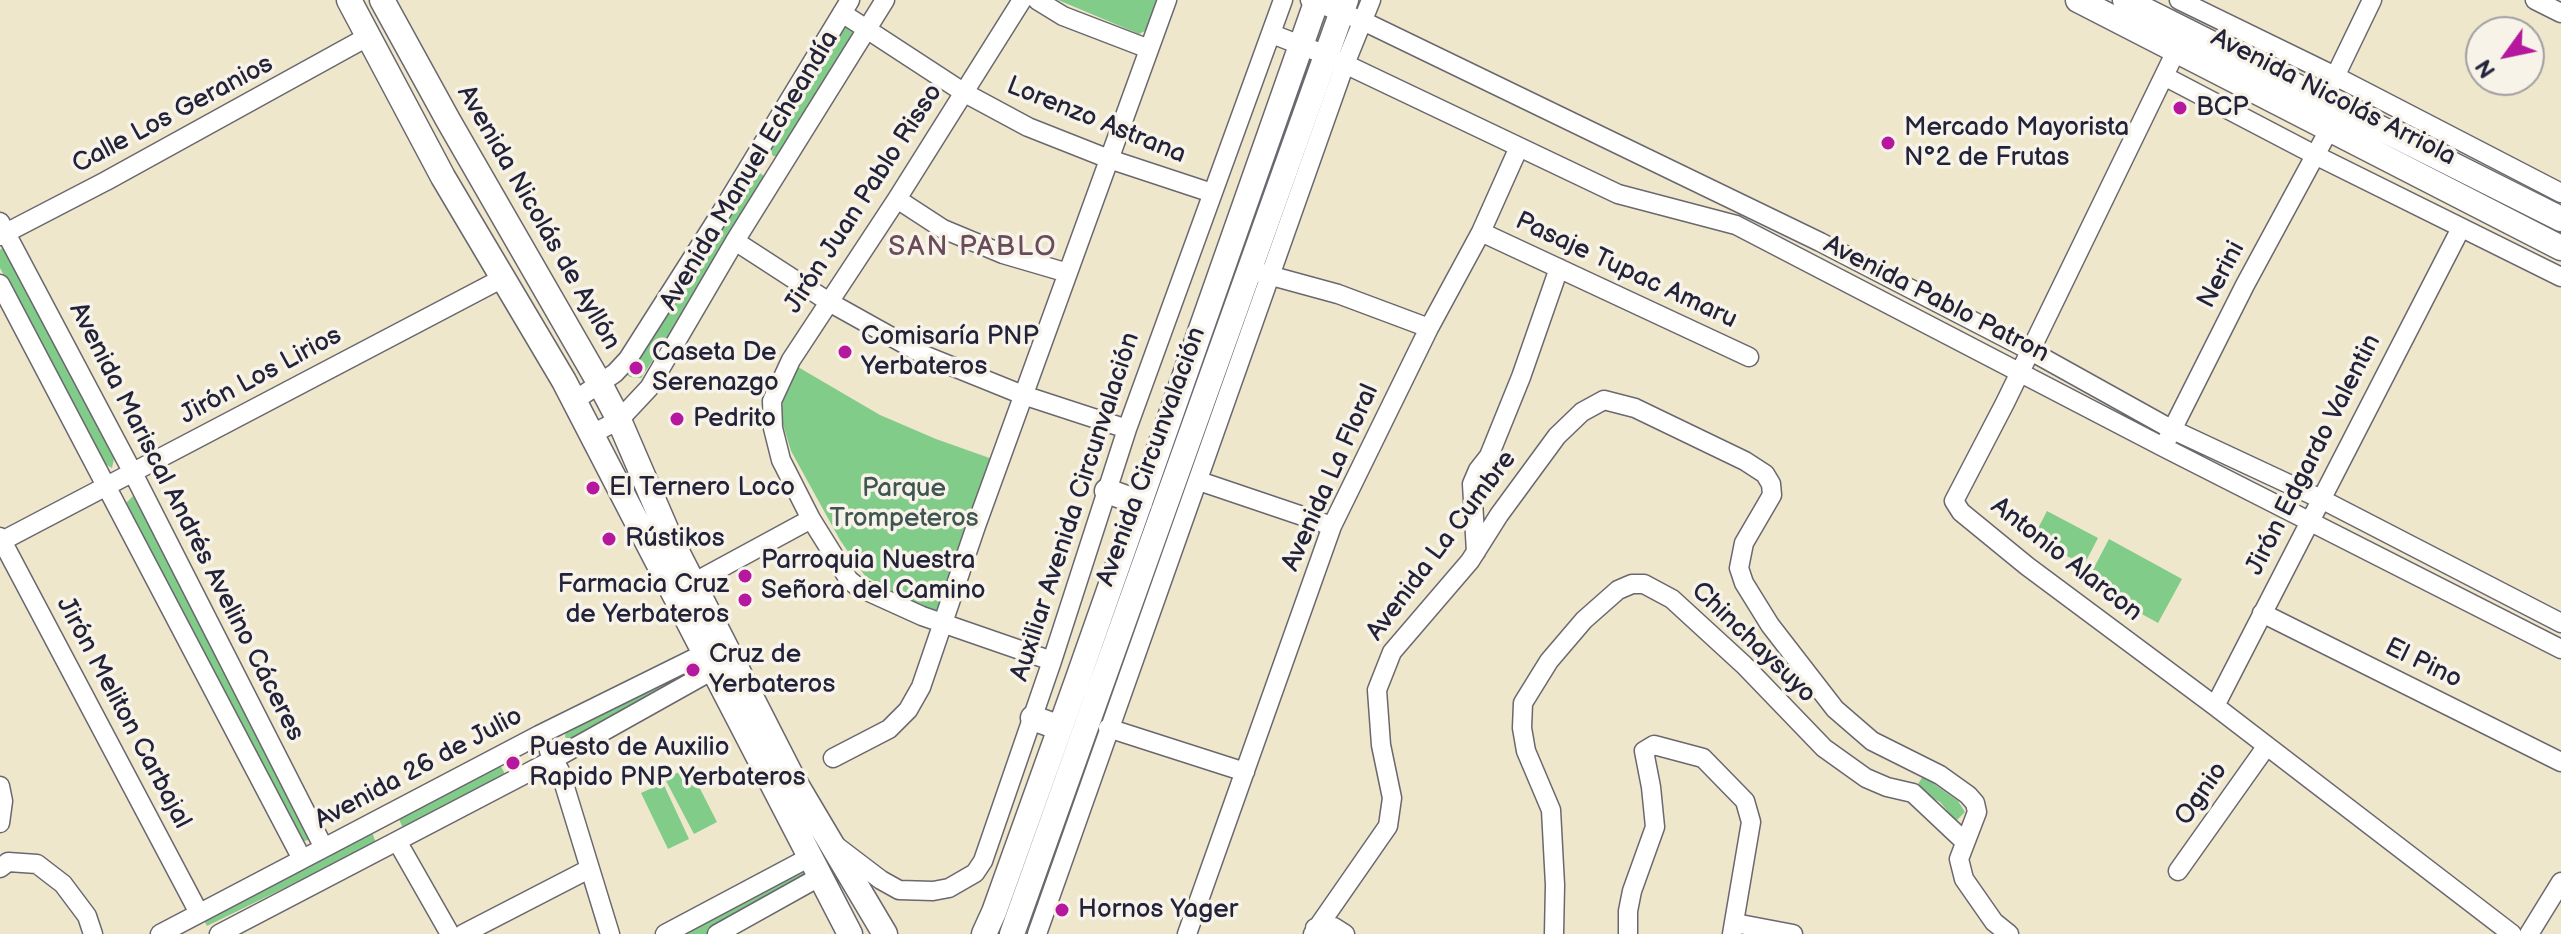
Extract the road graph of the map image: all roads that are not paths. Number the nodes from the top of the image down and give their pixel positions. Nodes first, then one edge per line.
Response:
1 (349, 0) edge
2 (382, 0) edge
3 (885, 0) edge
4 (1022, 0) edge
5 (1037, 0) edge
6 (1167, 0) edge
7 (1283, 0) edge
8 (1371, 0) edge
9 (2078, 0) edge
10 (2125, 0) edge
11 (2372, 0) edge
12 (2535, 0) edge
13 (1314, 1) edge
14 (2187, 2) edge
15 (846, 7) edge
16 (1350, 11) edge
17 (2561, 13) edge
18 (2169, 27) edge
19 (867, 29) junction
20 (1272, 34) junction
21 (369, 36) junction
22 (1301, 46) junction
23 (1149, 49) junction
24 (1336, 60) junction
25 (2164, 76) junction
26 (2329, 87) junction
27 (963, 92) junction
28 (2330, 128) junction
29 (2412, 129) junction
30 (1519, 147) junction
31 (2315, 155) junction
32 (1109, 159) junction
33 (754, 160) junction
34 (777, 174) junction
35 (1212, 193) junction
36 (2561, 193) edge
37 (897, 199) junction
38 (2561, 219) edge
39 (2461, 228) junction
40 (2, 230) edge
41 (1481, 232) junction
42 (735, 241) junction
43 (2561, 248) edge
44 (1559, 268) junction
45 (1068, 273) junction
46 (1260, 273) junction
47 (2561, 277) edge
48 (503, 278) junction
49 (0, 284) edge
50 (829, 302) junction
51 (1429, 328) junction
52 (2029, 350) junction
53 (1749, 357) dead end
54 (2020, 373) junction
55 (600, 384) junction
56 (1023, 395) junction
57 (574, 401) junction
58 (619, 420) junction
59 (1127, 429) junction
60 (2171, 429) junction
61 (592, 434) junction
62 (2165, 448) junction
63 (133, 473) junction
64 (1199, 481) junction
65 (107, 487) junction
66 (1107, 491) junction
67 (2321, 499) junction
68 (1140, 503) junction
69 (811, 519) junction
70 (2310, 521) junction
71 (1332, 526) junction
72 (1, 540) edge
73 (1476, 552) junction
74 (693, 583) junction
75 (2262, 613) junction
76 (2555, 620) edge
77 (941, 623) junction
78 (2535, 636) junction
79 (2561, 649) edge
80 (1052, 661) junction
81 (708, 662) junction
82 (2215, 706) junction
83 (1033, 718) junction
84 (1060, 728) junction
85 (1108, 728) junction
86 (539, 735) junction
87 (2266, 747) junction
88 (2559, 754) edge
89 (833, 758) dead end
90 (554, 759) junction
91 (1245, 772) junction
92 (0, 786) edge
93 (0, 823) edge
94 (829, 840) junction
95 (397, 841) junction
96 (1964, 841) junction
97 (324, 848) junction
98 (302, 859) junction
99 (816, 867) junction
100 (0, 868) edge
101 (589, 869) junction
102 (2178, 871) dead end
103 (2561, 882) edge
104 (199, 913) junction
105 (1733, 929) edge
106 (729, 931) edge
107 (1314, 931) edge
108 (93, 934) edge
109 (160, 934) edge
110 (219, 934) edge
111 (450, 934) edge
112 (463, 934) edge
113 (610, 934) edge
114 (665, 934) edge
115 (850, 934) edge
116 (885, 934) edge
117 (984, 934) edge
118 (1012, 934) edge
119 (1037, 934) edge
120 (1187, 934) edge
121 (1345, 934) edge
122 (1554, 934) edge
123 (1628, 934) edge
124 (1793, 934) edge
125 (2009, 934) edge
126 (2512, 934) edge
127 (2529, 934) edge

1 - 21 main road
2 - 55 main road, Avenida Nicolás de Ayllón
3 - 19 street, Avenida Manuel Echeandía
4 - 27 street, Jirón Juan Pablo Risso
5 - 23 street
6 - 23 street
7 - 20 street, Auxiliar Avenida Circunvalación
8 - 16 street
9 - 18 main road, Avenida Nicolás Arriola
10 - 18 main road, Avenida Nicolás Arriola
11 - 26 street
12 - 17 street
13 - 16 street, Avenida Pablo Patron
13 - 22 main road, Avenida Circunvalación
14 - 18 street, Antonio Alarcon
14 - 26 street
15 - 19 street, Lorenzo Astrana
15 - 33 street, Avenida Manuel Echeandía
16 - 24 main road, Avenida Circunvalación
16 - 52 street, Avenida Pablo Patron
18 - 25 street, Antonio Alarcon
18 - 26 main road, Avenida Nicolás Arriola
18 - 28 main road, Avenida Nicolás Arriola
19 - 27 street, Lorenzo Astrana
19 - 34 street, Avenida Manuel Echeandía
20 - 22 street, Avenida Pablo Patron
20 - 35 street, Auxiliar Avenida Circunvalación
21 - 40 street, Calle Los Geranios
21 - 48 main road
22 - 24 street, Avenida Pablo Patron
22 - 68 main road, Avenida Circunvalación
23 - 32 street
24 - 30 street, Avenida Pablo Patron
24 - 46 main road, Avenida Circunvalación
25 - 31 street
25 - 52 street, Antonio Alarcon
26 - 29 main road, Avenida Nicolás Arriola
27 - 32 street, Lorenzo Astrana
27 - 37 street, Jirón Juan Pablo Risso
28 - 31 street, Nerini
28 - 43 main road, Avenida Nicolás Arriola
29 - 36 street
29 - 38 main road, Avenida Nicolás Arriola
30 - 41 street, Avenida La Floral
30 - 54 street, Avenida Pablo Patron
31 - 39 street
31 - 60 street, Nerini
32 - 35 street, Lorenzo Astrana
32 - 45 street
33 - 34 street
33 - 55 street, Avenida Manuel Echeandía
34 - 42 street, Avenida Manuel Echeandía
35 - 59 street, Auxiliar Avenida Circunvalación
37 - 45 street
37 - 50 street, Jirón Juan Pablo Risso
39 - 47 street
39 - 67 street, Jirón Edgardo Valentin
40 - 63 street, Avenida Mariscal Andrés Avelino Cáceres
41 - 44 street, Pasaje Tupac Amaru
41 - 51 street, Avenida La Floral
42 - 50 street
42 - 58 street, Avenida Manuel Echeandía
44 - 53 street, Pasaje Tupac Amaru
44 - 73 street
45 - 56 street
46 - 51 street
46 - 64 street
46 - 118 main road, Avenida Circunvalación
48 - 57 main road
48 - 63 street, Jirón Los Lirios
49 - 65 street, Avenida Mariscal Andrés Avelino Cáceres
50 - 56 street
50 - 69 street, Jirón Juan Pablo Risso
51 - 71 street, Avenida La Floral
52 - 54 street, Antonio Alarcon
52 - 60 street, Avenida Pablo Patron
54 - 62 street, Avenida Pablo Patron
54 - 82 street, Antonio Alarcon
55 - 57 street, Avenida Manuel Echeandía
55 - 58 main road, Avenida Nicolás de Ayllón
56 - 59 street
56 - 77 street
57 - 61 main road
58 - 61 street, Avenida Manuel Echeandía
58 - 74 main road, Avenida Nicolás de Ayllón
59 - 66 street, Auxiliar Avenida Circunvalación
60 - 62 street, Nerini
60 - 67 street, Avenida Pablo Patron
61 - 81 main road
62 - 70 street, Avenida Pablo Patron
63 - 65 street, Jirón Los Lirios
63 - 97 street, Avenida Mariscal Andrés Avelino Cáceres
64 - 71 street
64 - 85 street
65 - 72 street, Jirón Los Lirios
65 - 98 street, Avenida Mariscal Andrés Avelino Cáceres
66 - 68 main road
66 - 80 street, Auxiliar Avenida Circunvalación
67 - 70 street, Jirón Edgardo Valentin
67 - 76 street, Avenida Pablo Patron
68 - 84 main road, Avenida Circunvalación
69 - 74 street
69 - 77 street, Jirón Juan Pablo Risso
70 - 75 street, Jirón Edgardo Valentin
70 - 78 street, Avenida Pablo Patron
71 - 91 street, Avenida La Floral
72 - 104 street, Jirón Meliton Carbajal
73 - 96 street, Avenida La Cumbre
73 - 107 street, Avenida La Cumbre
74 - 94 main road, Avenida Nicolás de Ayllón
75 - 82 street, Jirón Edgardo Valentin
75 - 88 street, El Pino
76 - 78 street
77 - 80 street, Jirón Juan Pablo Risso
77 - 89 street
78 - 79 street, Avenida Pablo Patron
80 - 83 street, Auxiliar Avenida Circunvalación
81 - 86 street, Avenida 26 de Julio
81 - 90 street, Avenida 26 de Julio
81 - 99 main road
82 - 87 street, Antonio Alarcon
83 - 84 main road
83 - 94 street, Auxiliar Avenida Circunvalación
84 - 117 main road, Avenida Circunvalación
85 - 91 street
85 - 119 street
86 - 90 street
86 - 97 street, Avenida 26 de Julio
87 - 102 street, Ognio
87 - 126 street, Antonio Alarcon
90 - 95 street, Avenida 26 de Julio
90 - 101 street
91 - 120 street, Avenida La Floral
92 - 93 street
94 - 116 main road, Avenida Nicolás de Ayllón
95 - 110 street, Avenida 26 de Julio
95 - 111 street
96 - 122 street, Chinchaysuyo
96 - 125 street
97 - 98 street, Avenida 26 de Julio
98 - 104 street, Avenida 26 de Julio
99 - 106 street
99 - 114 street
99 - 115 main road
100 - 108 street
101 - 112 street
101 - 113 street
103 - 127 street
104 - 109 street, Avenida 26 de Julio
105 - 123 street
105 - 124 street
107 - 121 street

